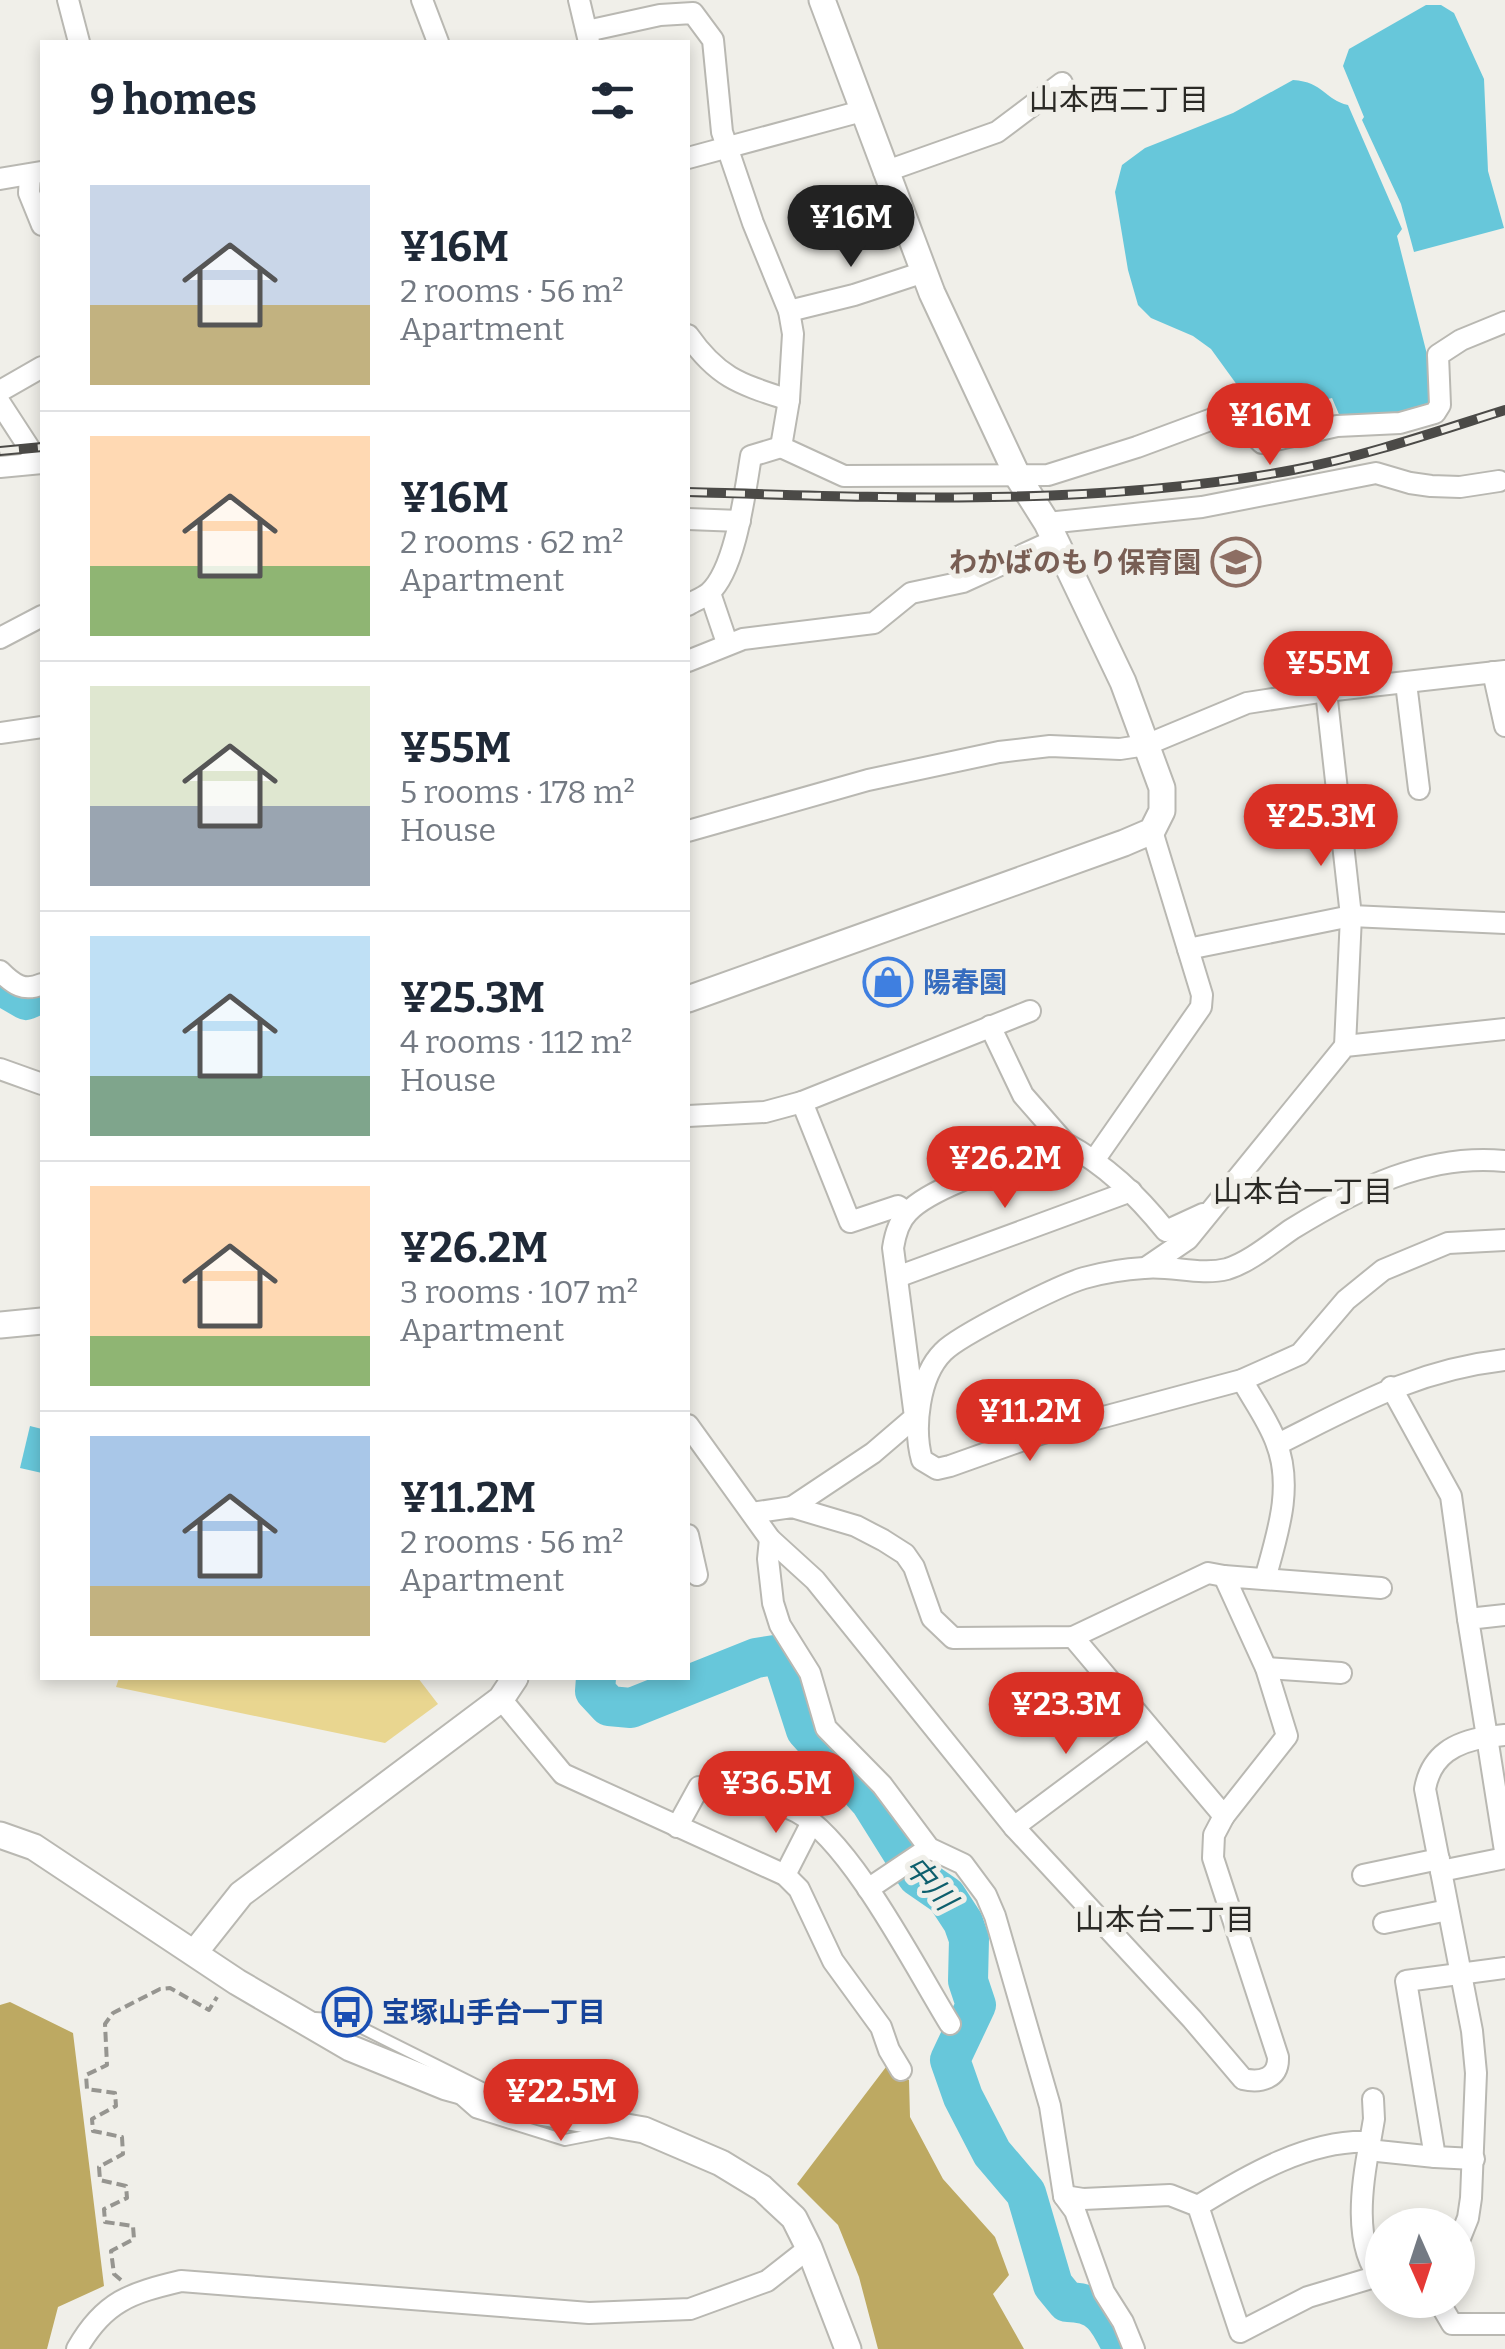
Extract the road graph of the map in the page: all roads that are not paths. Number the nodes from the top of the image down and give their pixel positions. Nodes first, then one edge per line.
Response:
1 (68, 0) edge
2 (422, 0) edge
3 (579, 0) edge
4 (822, 0) edge
5 (588, 37) edge
6 (78, 40) edge
7 (437, 40) edge
8 (1062, 84) dead end
9 (862, 111) junction
10 (727, 149) junction
11 (690, 158) edge
12 (884, 172) junction
13 (36, 174) edge
14 (0, 180) edge
15 (40, 219) edge
16 (924, 272) junction
17 (789, 311) junction
18 (1505, 322) edge
19 (690, 338) edge
20 (40, 369) edge
21 (0, 391) edge
22 (788, 400) junction
23 (0, 403) edge
24 (780, 446) junction
25 (40, 462) edge
26 (40, 463) edge
27 (0, 467) edge
28 (1018, 477) junction
29 (1499, 481) dead end
30 (690, 519) edge
31 (740, 521) junction
32 (1051, 532) junction
33 (710, 592) junction
34 (690, 604) edge
35 (40, 617) edge
36 (0, 638) edge
37 (727, 644) junction
38 (690, 660) edge
39 (1499, 672) edge
40 (1406, 683) junction
41 (1326, 691) junction
42 (1505, 726) edge
43 (40, 728) edge
44 (0, 733) edge
45 (1146, 745) junction
46 (1419, 789) dead end
47 (690, 830) edge
48 (1152, 831) junction
49 (1352, 916) junction
50 (1505, 923) edge
51 (1188, 949) junction
52 (0, 972) edge
53 (40, 985) edge
54 (690, 998) edge
55 (1030, 1012) dead end
56 (990, 1026) junction
57 (1505, 1029) edge
58 (1346, 1046) junction
59 (0, 1069) edge
60 (40, 1083) edge
61 (802, 1102) junction
62 (690, 1116) edge
63 (1065, 1143) junction
64 (1096, 1159) junction
65 (1505, 1161) edge
66 (1131, 1192) junction
67 (1210, 1211) junction
68 (907, 1212) junction
69 (1505, 1240) edge
70 (1146, 1267) junction
71 (897, 1276) junction
72 (40, 1321) edge
73 (0, 1326) edge
74 (1505, 1360) edge
75 (1242, 1380) junction
76 (1391, 1387) junction
77 (917, 1417) junction
78 (690, 1429) edge
79 (1278, 1444) junction
80 (792, 1507) junction
81 (752, 1514) junction
82 (770, 1539) junction
83 (690, 1545) edge
84 (697, 1575) dead end
85 (1224, 1576) junction
86 (1265, 1579) junction
87 (1380, 1588) dead end
88 (1505, 1614) edge
89 (1468, 1620) junction
90 (1073, 1637) junction
91 (1266, 1668) junction
92 (1341, 1673) dead end
93 (508, 1688) edge
94 (1148, 1727) junction
95 (1496, 1736) edge
96 (757, 1765) dead end
97 (754, 1796) junction
98 (1224, 1816) junction
99 (812, 1822) junction
100 (677, 1826) junction
101 (1014, 1827) junction
102 (0, 1835) edge
103 (930, 1848) junction
104 (1505, 1854) edge
105 (1440, 1865) junction
106 (785, 1874) junction
107 (1363, 1875) dead end
108 (868, 1889) junction
109 (1448, 1910) junction
110 (1384, 1922) dead end
111 (195, 1952) junction
112 (1505, 1968) edge
113 (1462, 1972) junction
114 (294, 2016) junction
115 (950, 2024) dead end
116 (901, 2070) dead end
117 (446, 2087) junction
118 (1372, 2099) dead end
119 (507, 2104) junction
120 (626, 2128) junction
121 (1369, 2146) junction
122 (1435, 2157) junction
123 (1474, 2160) junction
124 (1064, 2196) junction
125 (1198, 2206) junction
126 (1365, 2208) edge
127 (1469, 2208) edge
128 (810, 2248) junction
129 (1365, 2282) edge
130 (1448, 2318) edge
131 (1505, 2324) edge
132 (77, 2349) edge
133 (848, 2349) edge
134 (1134, 2349) edge

1 - 6 street
2 - 7 street
3 - 5 street
4 - 9 street
5 - 10 street
8 - 12 street
9 - 10 street
9 - 12 street
10 - 11 street
10 - 17 street
12 - 16 street
13 - 14 street
13 - 15 street
16 - 17 street
16 - 28 street
17 - 22 street
18 - 28 street
19 - 22 street
20 - 21 street
22 - 24 street
23 - 25 street
24 - 28 street
24 - 31 street
26 - 27 street
28 - 32 street
29 - 32 street
30 - 31 street
31 - 33 street
32 - 37 street
32 - 45 street
33 - 34 street
33 - 37 street
35 - 36 street
37 - 38 street
39 - 40 street
39 - 42 street
40 - 41 street
40 - 46 street
41 - 45 street
41 - 49 street
43 - 44 street
45 - 47 street
45 - 48 street
48 - 51 street
48 - 54 street
49 - 50 street
49 - 51 street
49 - 58 street
51 - 64 street
52 - 53 street
55 - 56 street
56 - 61 street
56 - 63 street
57 - 58 street
58 - 67 street
59 - 60 street
61 - 62 street
61 - 68 street
63 - 64 street
63 - 68 street
64 - 66 street
65 - 70 street
66 - 67 street
66 - 71 street
67 - 70 street
68 - 71 street
69 - 75 street
70 - 77 street
71 - 77 street
72 - 73 street
74 - 76 street
75 - 77 street
75 - 79 street
76 - 79 street
76 - 89 street
77 - 80 street
78 - 81 street
79 - 86 street
80 - 81 street
80 - 90 street
81 - 82 street
82 - 101 street
82 - 103 street
83 - 84 street
85 - 86 street
85 - 90 street
85 - 91 street
86 - 87 street
88 - 89 street
89 - 95 street
90 - 94 street
91 - 92 street
91 - 98 street
93 - 100 street
93 - 111 street
94 - 98 street
94 - 101 street
95 - 104 street
95 - 105 street
96 - 97 street
97 - 99 street
97 - 100 street
98 - 101 street
99 - 106 street
99 - 108 street
100 - 106 street
102 - 111 street
103 - 108 street
103 - 124 street
104 - 105 street
105 - 107 street
105 - 109 street
106 - 116 street
108 - 115 street
109 - 110 street
109 - 113 street
111 - 114 street
112 - 113 street
113 - 122 street
113 - 123 street
114 - 117 street
114 - 119 lane
117 - 119 street
117 - 120 lane
118 - 121 street
119 - 120 street
120 - 128 street
121 - 122 street
121 - 125 street
121 - 126 street
122 - 123 street
123 - 127 street
124 - 125 street
124 - 134 street
125 - 129 street
128 - 132 street
128 - 133 street
130 - 131 street

